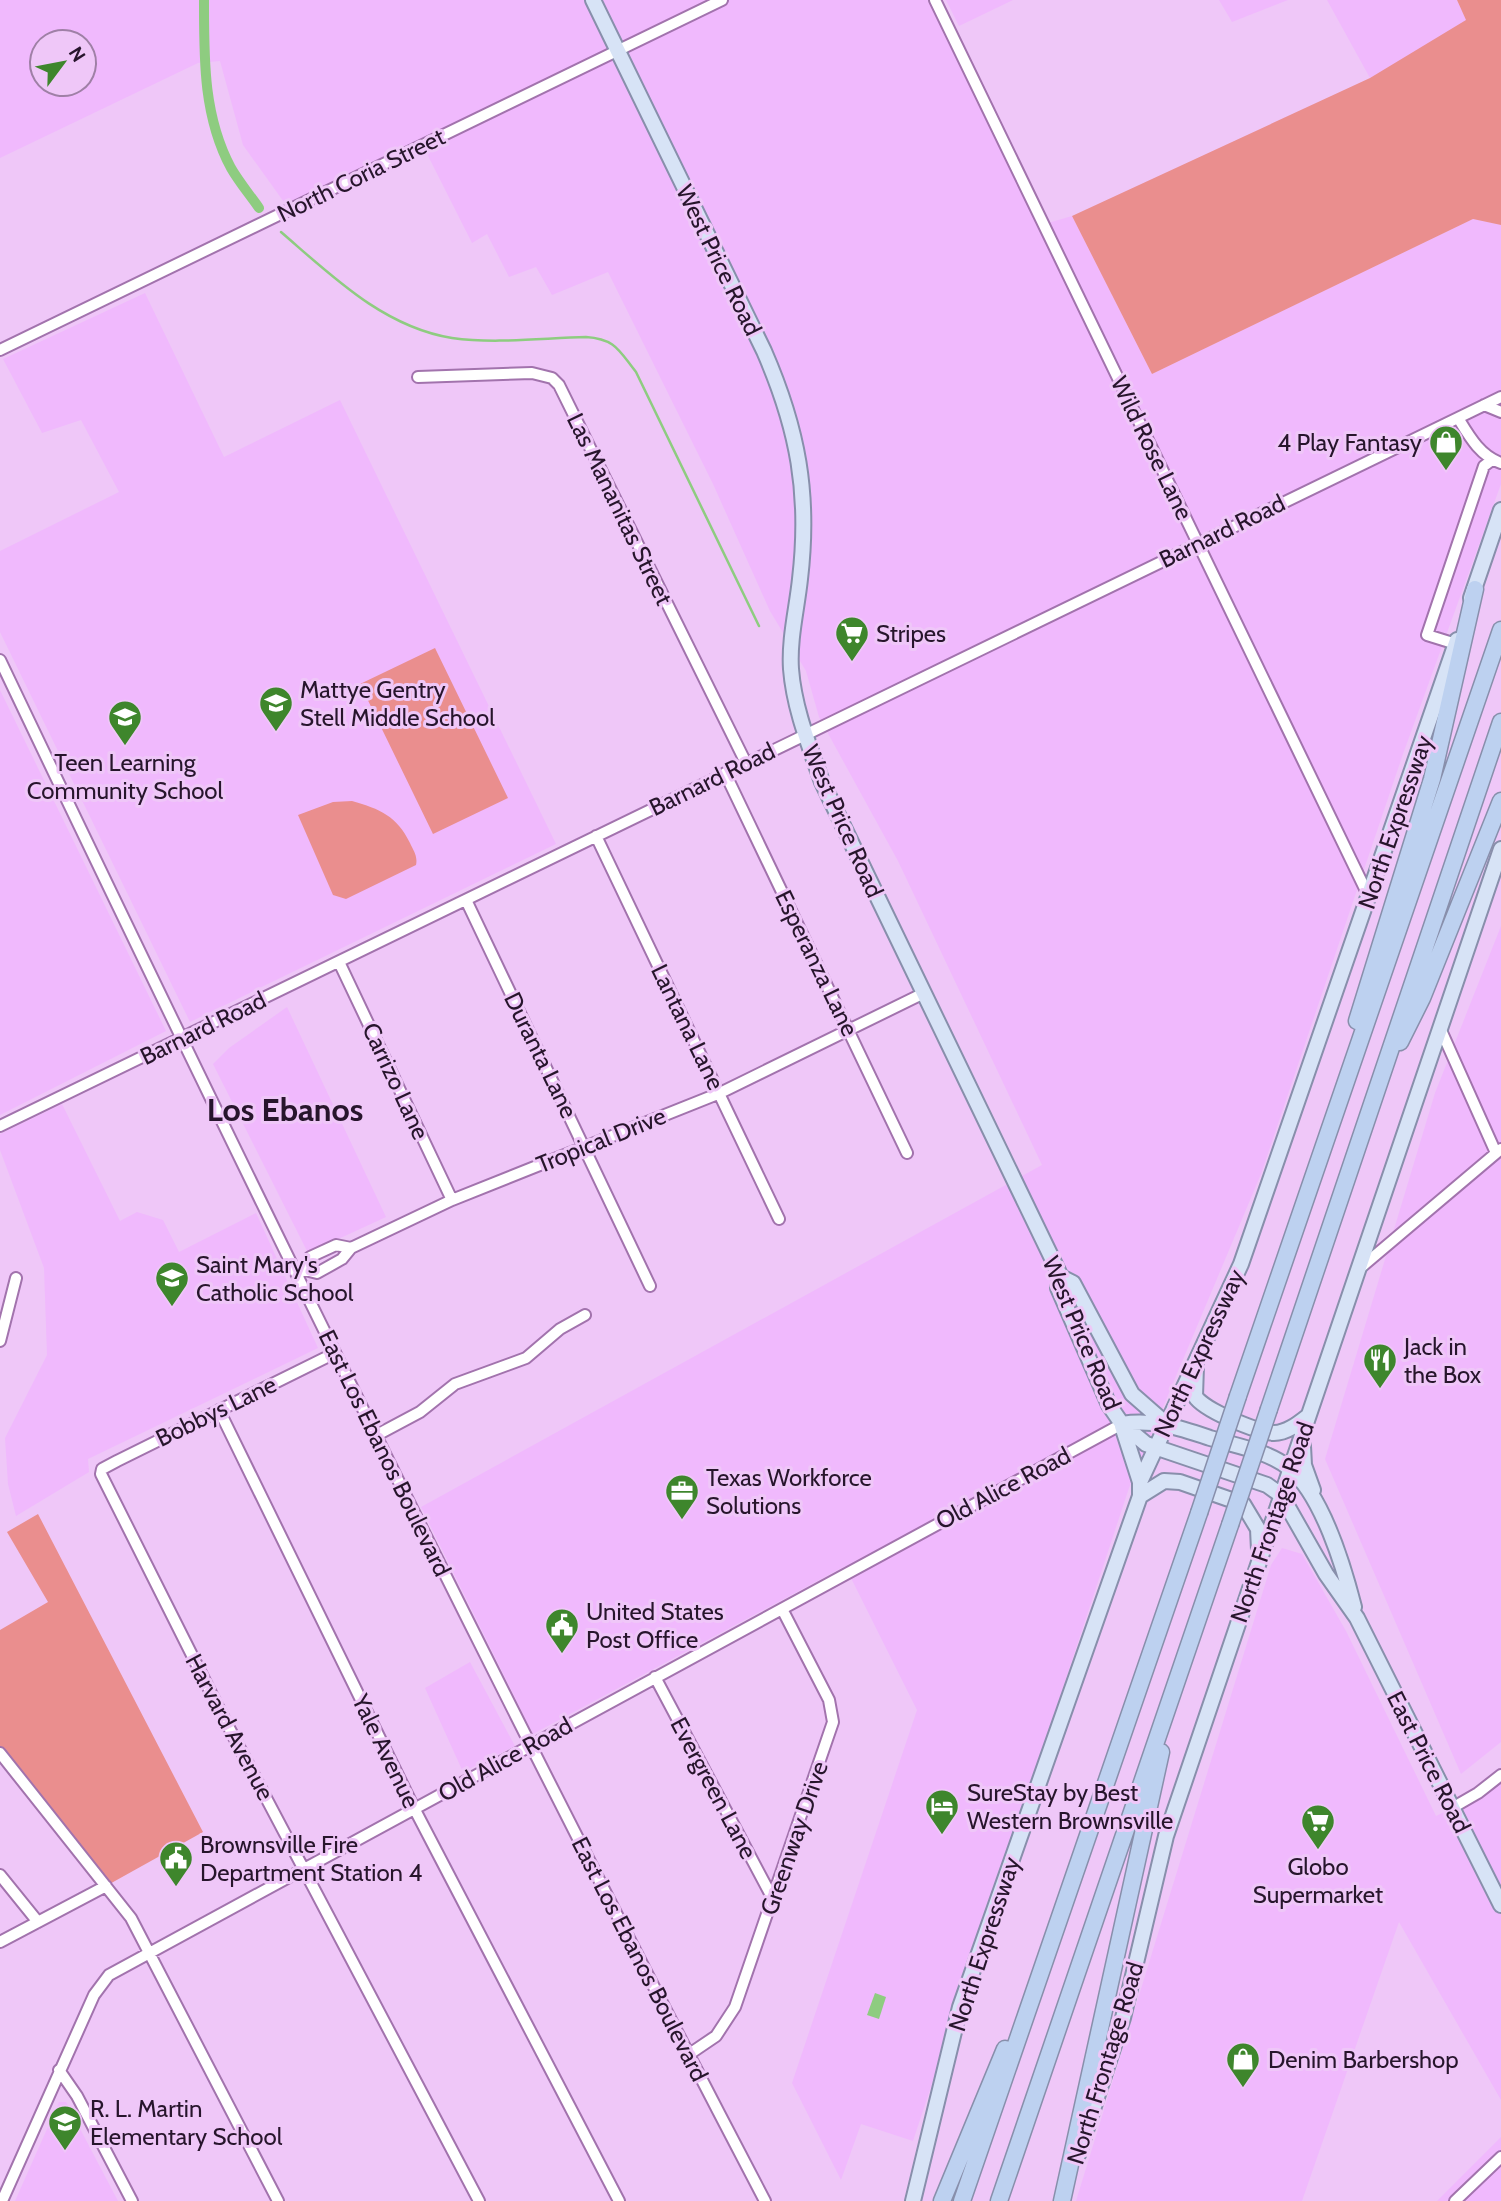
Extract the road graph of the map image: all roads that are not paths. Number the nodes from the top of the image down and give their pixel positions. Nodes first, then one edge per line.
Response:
1 (593, 0) edge
2 (722, 0) edge
3 (935, 0) edge
4 (617, 51) junction
5 (0, 350) edge
6 (418, 377) dead end
7 (1501, 397) edge
8 (1484, 405) junction
9 (1501, 412) edge
10 (1458, 418) junction
11 (1496, 461) edge
12 (1501, 510) edge
13 (1198, 542) junction
14 (1475, 589) junction
15 (1501, 630) edge
16 (1456, 645) junction
17 (0, 660) edge
18 (1501, 722) edge
19 (805, 733) junction
20 (746, 763) junction
21 (725, 774) junction
22 (1501, 801) edge
23 (596, 836) junction
24 (1501, 849) edge
25 (1369, 897) junction
26 (466, 900) junction
27 (340, 962) junction
28 (922, 994) junction
29 (1440, 1028) junction
30 (850, 1030) junction
31 (182, 1038) junction
32 (1345, 1085) junction
33 (720, 1093) junction
34 (1369, 1107) junction
35 (0, 1126) edge
36 (585, 1146) junction
37 (1499, 1151) edge
38 (907, 1153) dead end
39 (452, 1200) junction
40 (779, 1219) dead end
41 (351, 1248) junction
42 (1357, 1271) junction
43 (301, 1272) junction
44 (1061, 1276) junction
45 (16, 1278) dead end
46 (650, 1286) dead end
47 (585, 1315) dead end
48 (0, 1341) edge
49 (335, 1353) junction
50 (1198, 1354) junction
51 (219, 1410) junction
52 (1308, 1416) junction
53 (1165, 1423) junction
54 (1122, 1424) junction
55 (376, 1436) junction
56 (1303, 1436) junction
57 (1155, 1447) junction
58 (1290, 1469) junction
59 (101, 1474) joint
60 (1140, 1489) junction
61 (1281, 1495) junction
62 (1325, 1521) junction
63 (1260, 1562) junction
64 (782, 1609) junction
65 (1357, 1618) junction
66 (1184, 1657) junction
67 (655, 1677) junction
68 (529, 1745) junction
69 (0, 1753) edge
70 (1501, 1775) edge
71 (414, 1808) junction
72 (1452, 1808) junction
73 (305, 1868) junction
74 (0, 1875) edge
75 (106, 1886) junction
76 (773, 1899) junction
77 (1501, 1905) edge
78 (1060, 1918) junction
79 (38, 1923) junction
80 (0, 1942) edge
81 (150, 1952) junction
82 (688, 2055) junction
83 (59, 2070) junction
84 (1501, 2157) edge
85 (2, 2201) edge
86 (132, 2201) edge
87 (278, 2201) edge
88 (479, 2201) edge
89 (619, 2201) edge
90 (765, 2201) edge
91 (913, 2201) edge
92 (942, 2201) edge
93 (962, 2201) edge
94 (999, 2201) edge
95 (1063, 2201) edge
96 (1455, 2201) edge

1 - 4 main road, West Price Road
2 - 4 street, North Coria Street
3 - 13 street, Wild Rose Lane
4 - 5 street, North Coria Street
4 - 19 main road, West Price Road
6 - 20 street, Las Mananitas Street
7 - 8 street, Barnard Road
8 - 9 street
8 - 10 street, Barnard Road
10 - 11 street
10 - 13 street, Barnard Road
11 - 16 street
12 - 14 main road, North Expressway
13 - 19 street, Barnard Road
13 - 25 street, Wild Rose Lane
14 - 16 main road, North Expressway
14 - 32 highway
15 - 32 highway, North Expressway
16 - 25 main road, North Expressway
17 - 31 street, East Los Ebanos Boulevard
18 - 34 highway
19 - 20 street, Barnard Road
19 - 28 main road, West Price Road
20 - 21 street, Barnard Road
21 - 23 street, Barnard Road
21 - 30 street, Esperanza Lane
22 - 34 highway
23 - 26 street, Barnard Road
23 - 33 street, Lantana Lane
24 - 29 main road, North Frontage Road
25 - 50 main road, North Expressway
26 - 27 street, Barnard Road
26 - 36 street, Duranta Lane
27 - 31 street, Barnard Road
27 - 39 street, Carrizo Lane
28 - 30 street, Tropical Drive
28 - 44 main road, West Price Road
29 - 37 street
29 - 42 main road, North Frontage Road
30 - 33 street, Tropical Drive
30 - 38 street, Esperanza Lane
31 - 35 street, Barnard Road
31 - 43 street, East Los Ebanos Boulevard
32 - 78 highway, North Expressway, bridge
33 - 36 street, Tropical Drive
33 - 40 street, Lantana Lane
34 - 66 highway, bridge
36 - 39 street, Tropical Drive
36 - 46 street, Duranta Lane
37 - 42 street
39 - 41 street, Tropical Drive
41 - 43 street, Tropical Drive
41 - 43 street, Tropical Drive
42 - 52 main road, North Frontage Road
43 - 49 street, East Los Ebanos Boulevard
44 - 53 main road
44 - 54 main road, West Price Road
45 - 48 street
47 - 55 street
49 - 51 street, Bobbys Lane
49 - 55 street, East Los Ebanos Boulevard
50 - 52 main road
50 - 53 main road, North Expressway
51 - 59 street, Bobbys Lane
51 - 71 street, Yale Avenue
52 - 56 main road, North Frontage Road
53 - 54 main road
53 - 57 main road, North Expressway
53 - 58 main road, East Price Road
54 - 57 main road, West Price Road
54 - 60 main road
54 - 64 street, Old Alice Road
55 - 68 street, East Los Ebanos Boulevard
56 - 58 main road, North Frontage Road
56 - 62 main road
57 - 60 main road, North Expressway
57 - 61 main road
58 - 61 main road, North Frontage Road
58 - 62 main road, East Price Road
59 - 73 street, Harvard Avenue
60 - 63 main road
60 - 91 main road, North Expressway
61 - 63 main road, North Frontage Road
61 - 65 main road, East Price Road
62 - 65 main road, East Price Road
63 - 95 main road, North Frontage Road
64 - 67 street, Old Alice Road
64 - 76 street, Greenway Drive
65 - 72 main road, East Price Road
66 - 94 highway
66 - 95 highway
67 - 68 street, Old Alice Road
67 - 76 street, Evergreen Lane
68 - 71 street, Old Alice Road
68 - 82 street, East Los Ebanos Boulevard
69 - 75 street
70 - 72 street
71 - 73 street, Old Alice Road
71 - 89 street, Yale Avenue
72 - 77 main road, East Price Road
73 - 81 street, Old Alice Road
73 - 88 street, Harvard Avenue
74 - 79 street
75 - 79 street
75 - 81 street
76 - 82 street, Greenway Drive
78 - 92 highway
78 - 93 highway, North Expressway
79 - 80 street
81 - 83 street, Old Alice Road
81 - 87 street
82 - 90 street, East Los Ebanos Boulevard
83 - 85 street, Old Alice Road
83 - 86 street
84 - 96 street

